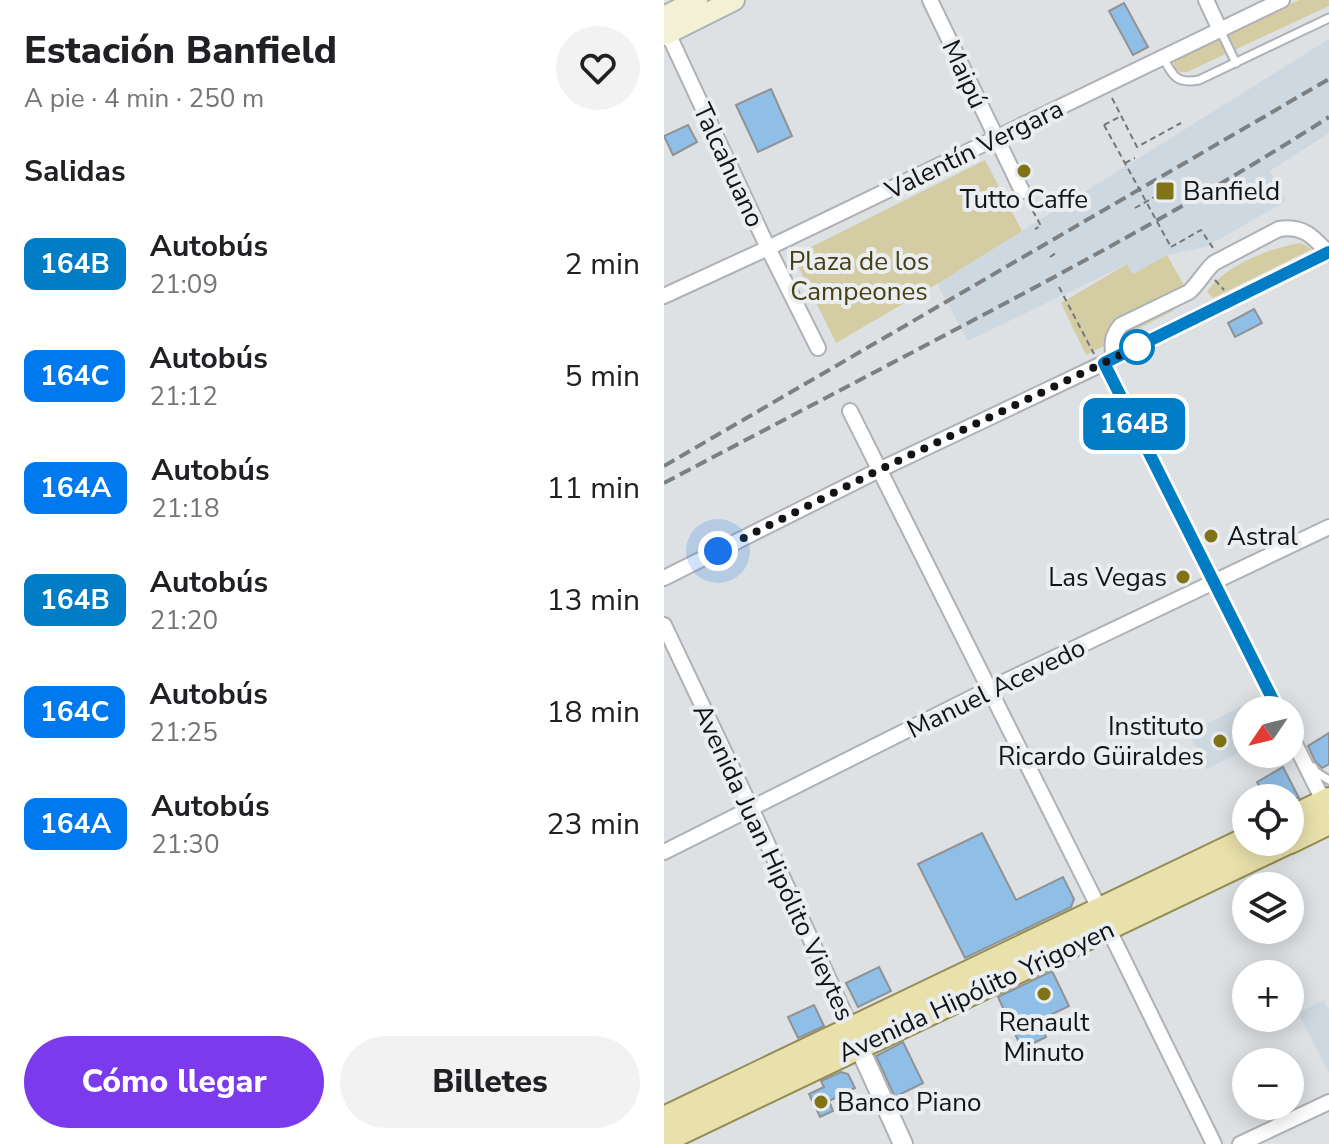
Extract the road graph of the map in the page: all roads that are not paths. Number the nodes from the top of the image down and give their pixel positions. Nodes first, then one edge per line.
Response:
1 (697, 0) edge
2 (734, 0) edge
3 (930, 0) edge
4 (1206, 0) edge
5 (1282, 0) edge
6 (1329, 18) edge
7 (665, 27) edge
8 (1220, 30) junction
9 (1163, 57) junction
10 (1236, 63) junction
11 (995, 138) junction
12 (1022, 191) road end
13 (768, 248) junction
14 (1329, 253) edge
15 (664, 296) edge
16 (818, 348) dead end
17 (1109, 361) junction
18 (850, 411) dead end
19 (879, 470) junction
20 (1329, 527) edge
21 (664, 578) edge
22 (1214, 582) junction
23 (664, 625) edge
24 (989, 689) junction
25 (1271, 696) edge
26 (1304, 755) edge
27 (1312, 767) junction
28 (1328, 803) edge
29 (752, 810) junction
30 (1304, 812) edge
31 (1304, 828) edge
32 (1232, 847) edge
33 (664, 852) edge
34 (1256, 856) edge
35 (1104, 919) junction
36 (855, 1037) junction
37 (1329, 1102) edge
38 (664, 1118) edge
39 (664, 1141) edge
40 (903, 1144) edge
41 (1214, 1144) edge
42 (1240, 1144) edge

1 - 7 main road
2 - 7 main road
3 - 11 street, Maipú
4 - 8 street
5 - 8 street, Valentín Vergara
6 - 10 lane
7 - 13 street, Talcahuano
8 - 9 street, Valentín Vergara
8 - 10 lane
9 - 10 lane
9 - 11 street, Valentín Vergara
11 - 12 street, Maipú
11 - 13 street, Valentín Vergara
13 - 15 street, Valentín Vergara
13 - 16 street, Talcahuano
14 - 17 street
14 - 17 street
17 - 19 street
17 - 22 street
18 - 19 street
19 - 21 street
19 - 24 street
20 - 22 street, Manuel Acevedo
22 - 24 street, Manuel Acevedo
22 - 25 street
23 - 29 street, Avenida Juan Hipólito Vieytes
24 - 29 street, Manuel Acevedo
24 - 35 street
26 - 27 street
27 - 28 street
27 - 28 lane
28 - 30 main road
28 - 31 main road, Avenida Hipólito Yrigoyen
29 - 33 street, Manuel Acevedo
29 - 36 street, Avenida Juan Hipólito Vieytes
32 - 35 main road, Avenida Hipólito Yrigoyen
34 - 35 main road, Avenida Hipólito Yrigoyen
35 - 36 main road, Avenida Hipólito Yrigoyen
35 - 41 street
36 - 38 main road, Avenida Hipólito Yrigoyen
36 - 39 main road, Avenida Hipólito Yrigoyen
36 - 40 street, Avenida Juan Hipólito Vieytes
37 - 42 street

